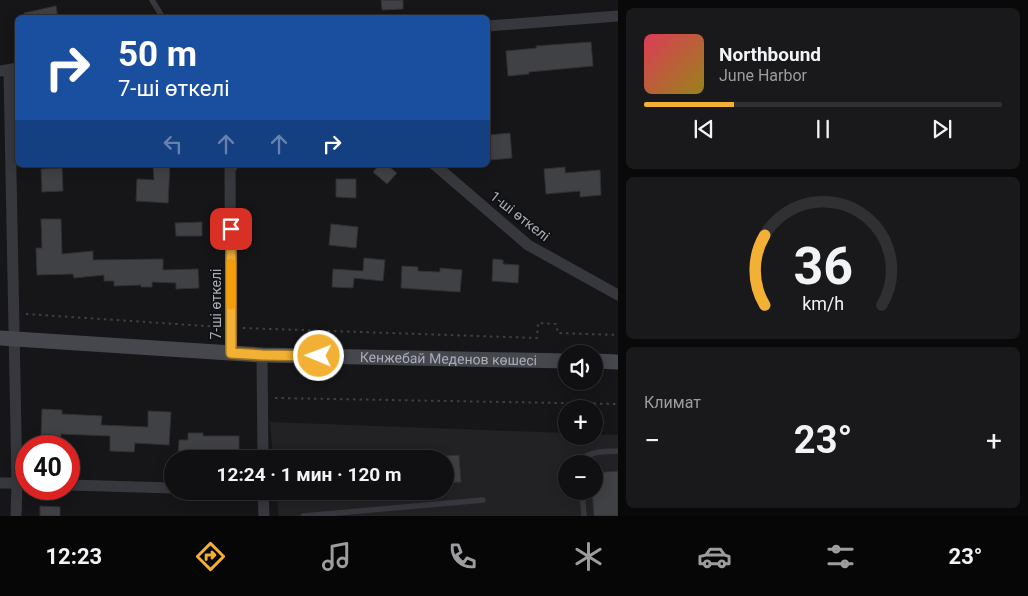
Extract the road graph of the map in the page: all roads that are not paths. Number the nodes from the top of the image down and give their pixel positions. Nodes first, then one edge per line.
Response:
1 (152, 0) edge
2 (162, 15) edge
3 (618, 16) edge
4 (490, 26) edge
5 (9, 70) edge
6 (231, 167) edge
7 (437, 167) edge
8 (618, 295) edge
9 (7, 338) edge
10 (231, 353) junction
11 (262, 355) junction
12 (558, 361) edge
13 (603, 361) edge
14 (618, 362) edge
15 (16, 435) edge
16 (263, 450) edge
17 (618, 451) edge
18 (589, 455) edge
19 (0, 483) edge
20 (15, 483) edge
21 (80, 485) edge
22 (164, 488) edge
23 (18, 500) edge
24 (263, 500) edge
25 (483, 500) dead end
26 (583, 500) edge
27 (16, 516) edge
28 (264, 516) edge
29 (303, 516) edge
30 (584, 516) edge

1 - 2 lane
3 - 4 street
5 - 9 street
6 - 10 street, 7-ші өткелі
7 - 8 street, 1-ші өткелі
9 - 10 street, Кенжебай Меденов көшесі
9 - 15 street
10 - 11 street, Кенжебай Меденов көшесі
11 - 12 street, Кенжебай Меденов көшесі
11 - 16 street
13 - 14 street
17 - 18 lane
19 - 20 street
21 - 22 street
23 - 27 street
24 - 28 street
25 - 29 lane
26 - 30 lane

